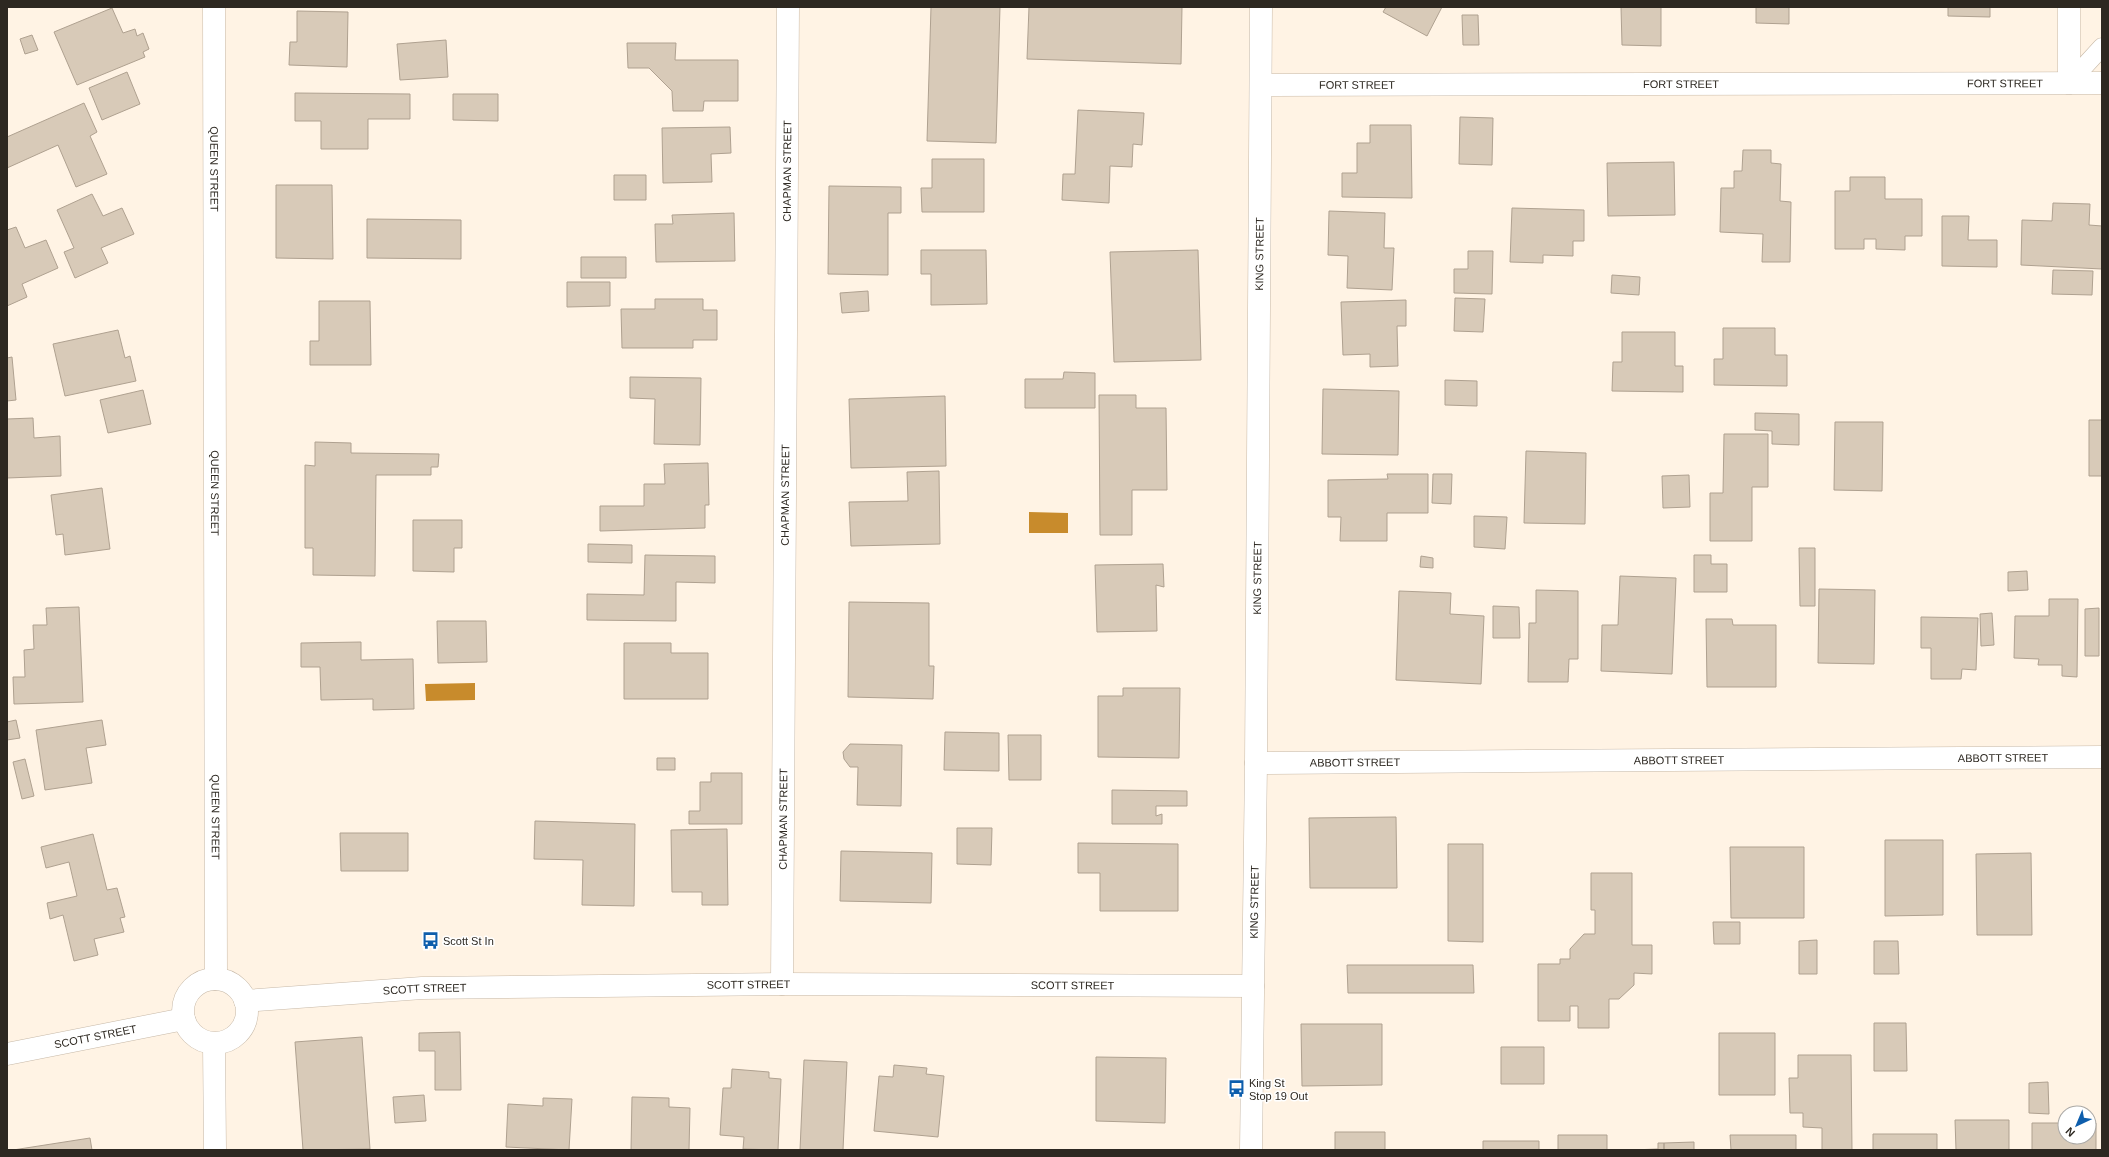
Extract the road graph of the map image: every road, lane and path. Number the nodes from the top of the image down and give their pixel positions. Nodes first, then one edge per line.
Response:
1 (214, 7) edge
2 (788, 7) edge
3 (1262, 7) edge
4 (2069, 7) edge
5 (2102, 47) edge
6 (2069, 83) junction
7 (2102, 83) edge
8 (1261, 85) junction
9 (2102, 757) edge
10 (1256, 763) junction
11 (216, 979) junction
12 (782, 984) junction
13 (1253, 986) junction
14 (245, 1001) junction
15 (184, 1019) junction
16 (214, 1044) junction
17 (7, 1054) edge
18 (215, 1150) edge
19 (1251, 1150) edge

1 - 11 street, QUEEN STREET
2 - 12 street, CHAPMAN STREET
3 - 8 street, KING STREET
4 - 6 street
5 - 6 lane
6 - 7 street, FORT STREET
6 - 8 street, FORT STREET
8 - 10 street, KING STREET
9 - 10 street, ABBOTT STREET
10 - 13 street, KING STREET
11 - 14 street
11 - 15 street
12 - 13 street, SCOTT STREET
12 - 14 street, SCOTT STREET
13 - 19 street, KING STREET
14 - 16 street
15 - 16 street
15 - 17 street, SCOTT STREET
16 - 18 street

